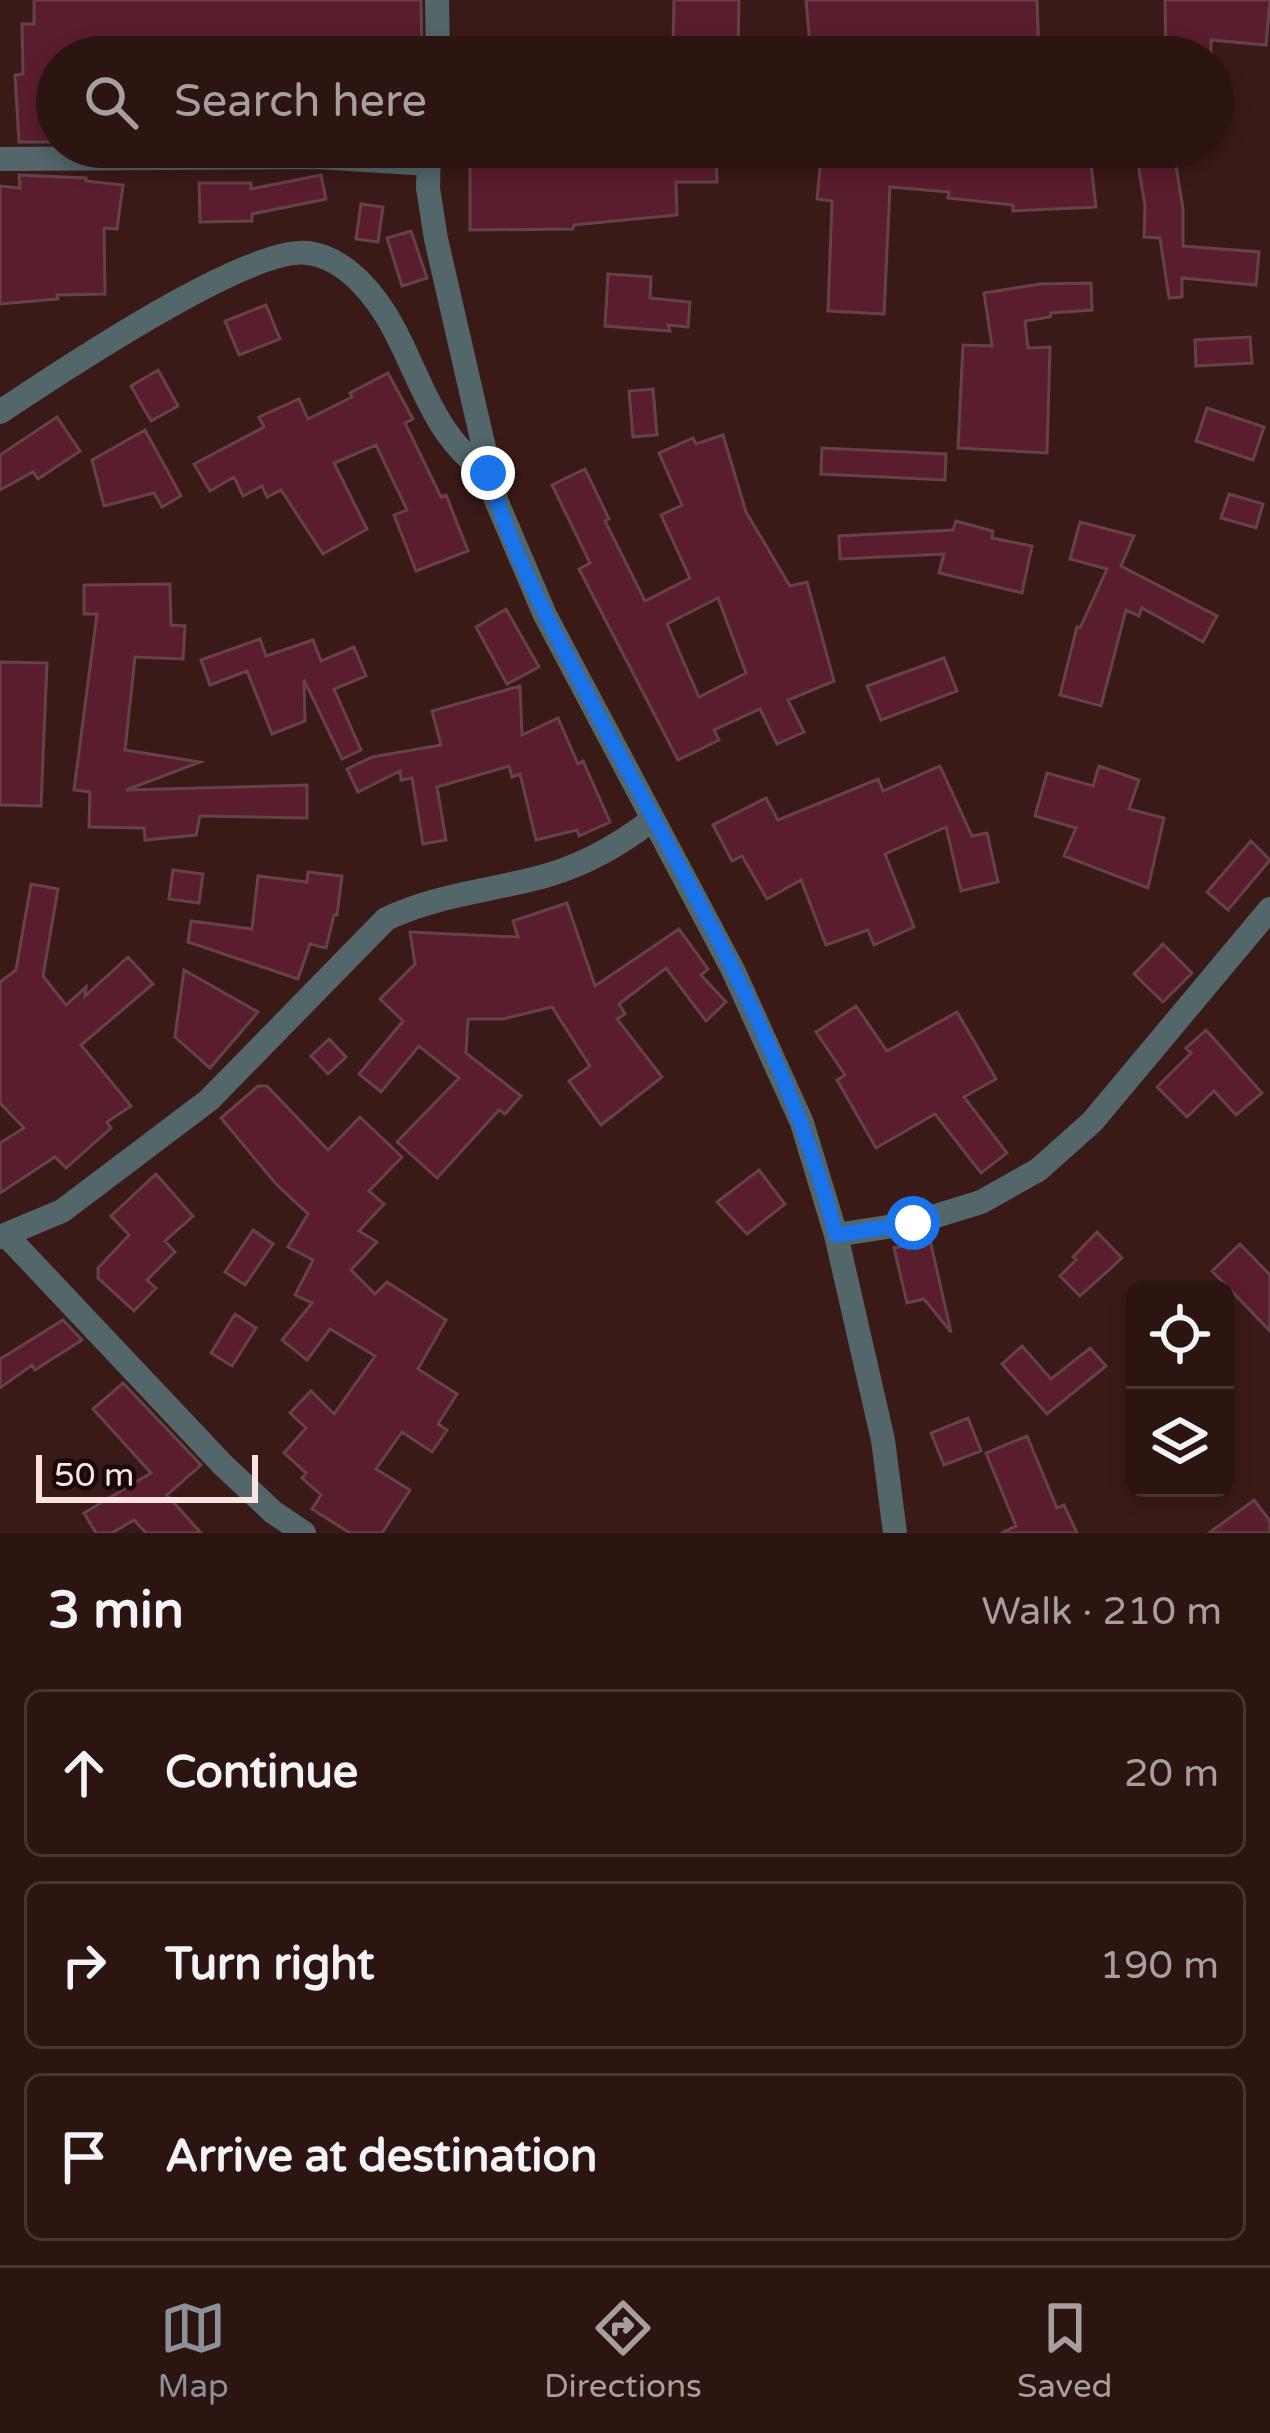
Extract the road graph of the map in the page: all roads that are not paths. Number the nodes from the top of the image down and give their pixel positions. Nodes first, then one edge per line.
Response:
1 (436, 0) edge
2 (439, 36) edge
3 (0, 159) edge
4 (36, 159) edge
5 (429, 168) edge
6 (0, 412) edge
7 (488, 473) junction
8 (653, 819) junction
9 (1270, 909) edge
10 (836, 1235) junction
11 (3, 1236) edge
12 (304, 1533) edge
13 (895, 1533) edge

1 - 2 street
3 - 4 street
5 - 7 street
6 - 7 street
7 - 8 street
8 - 10 street
8 - 11 street
9 - 10 street
10 - 13 street
11 - 12 street

